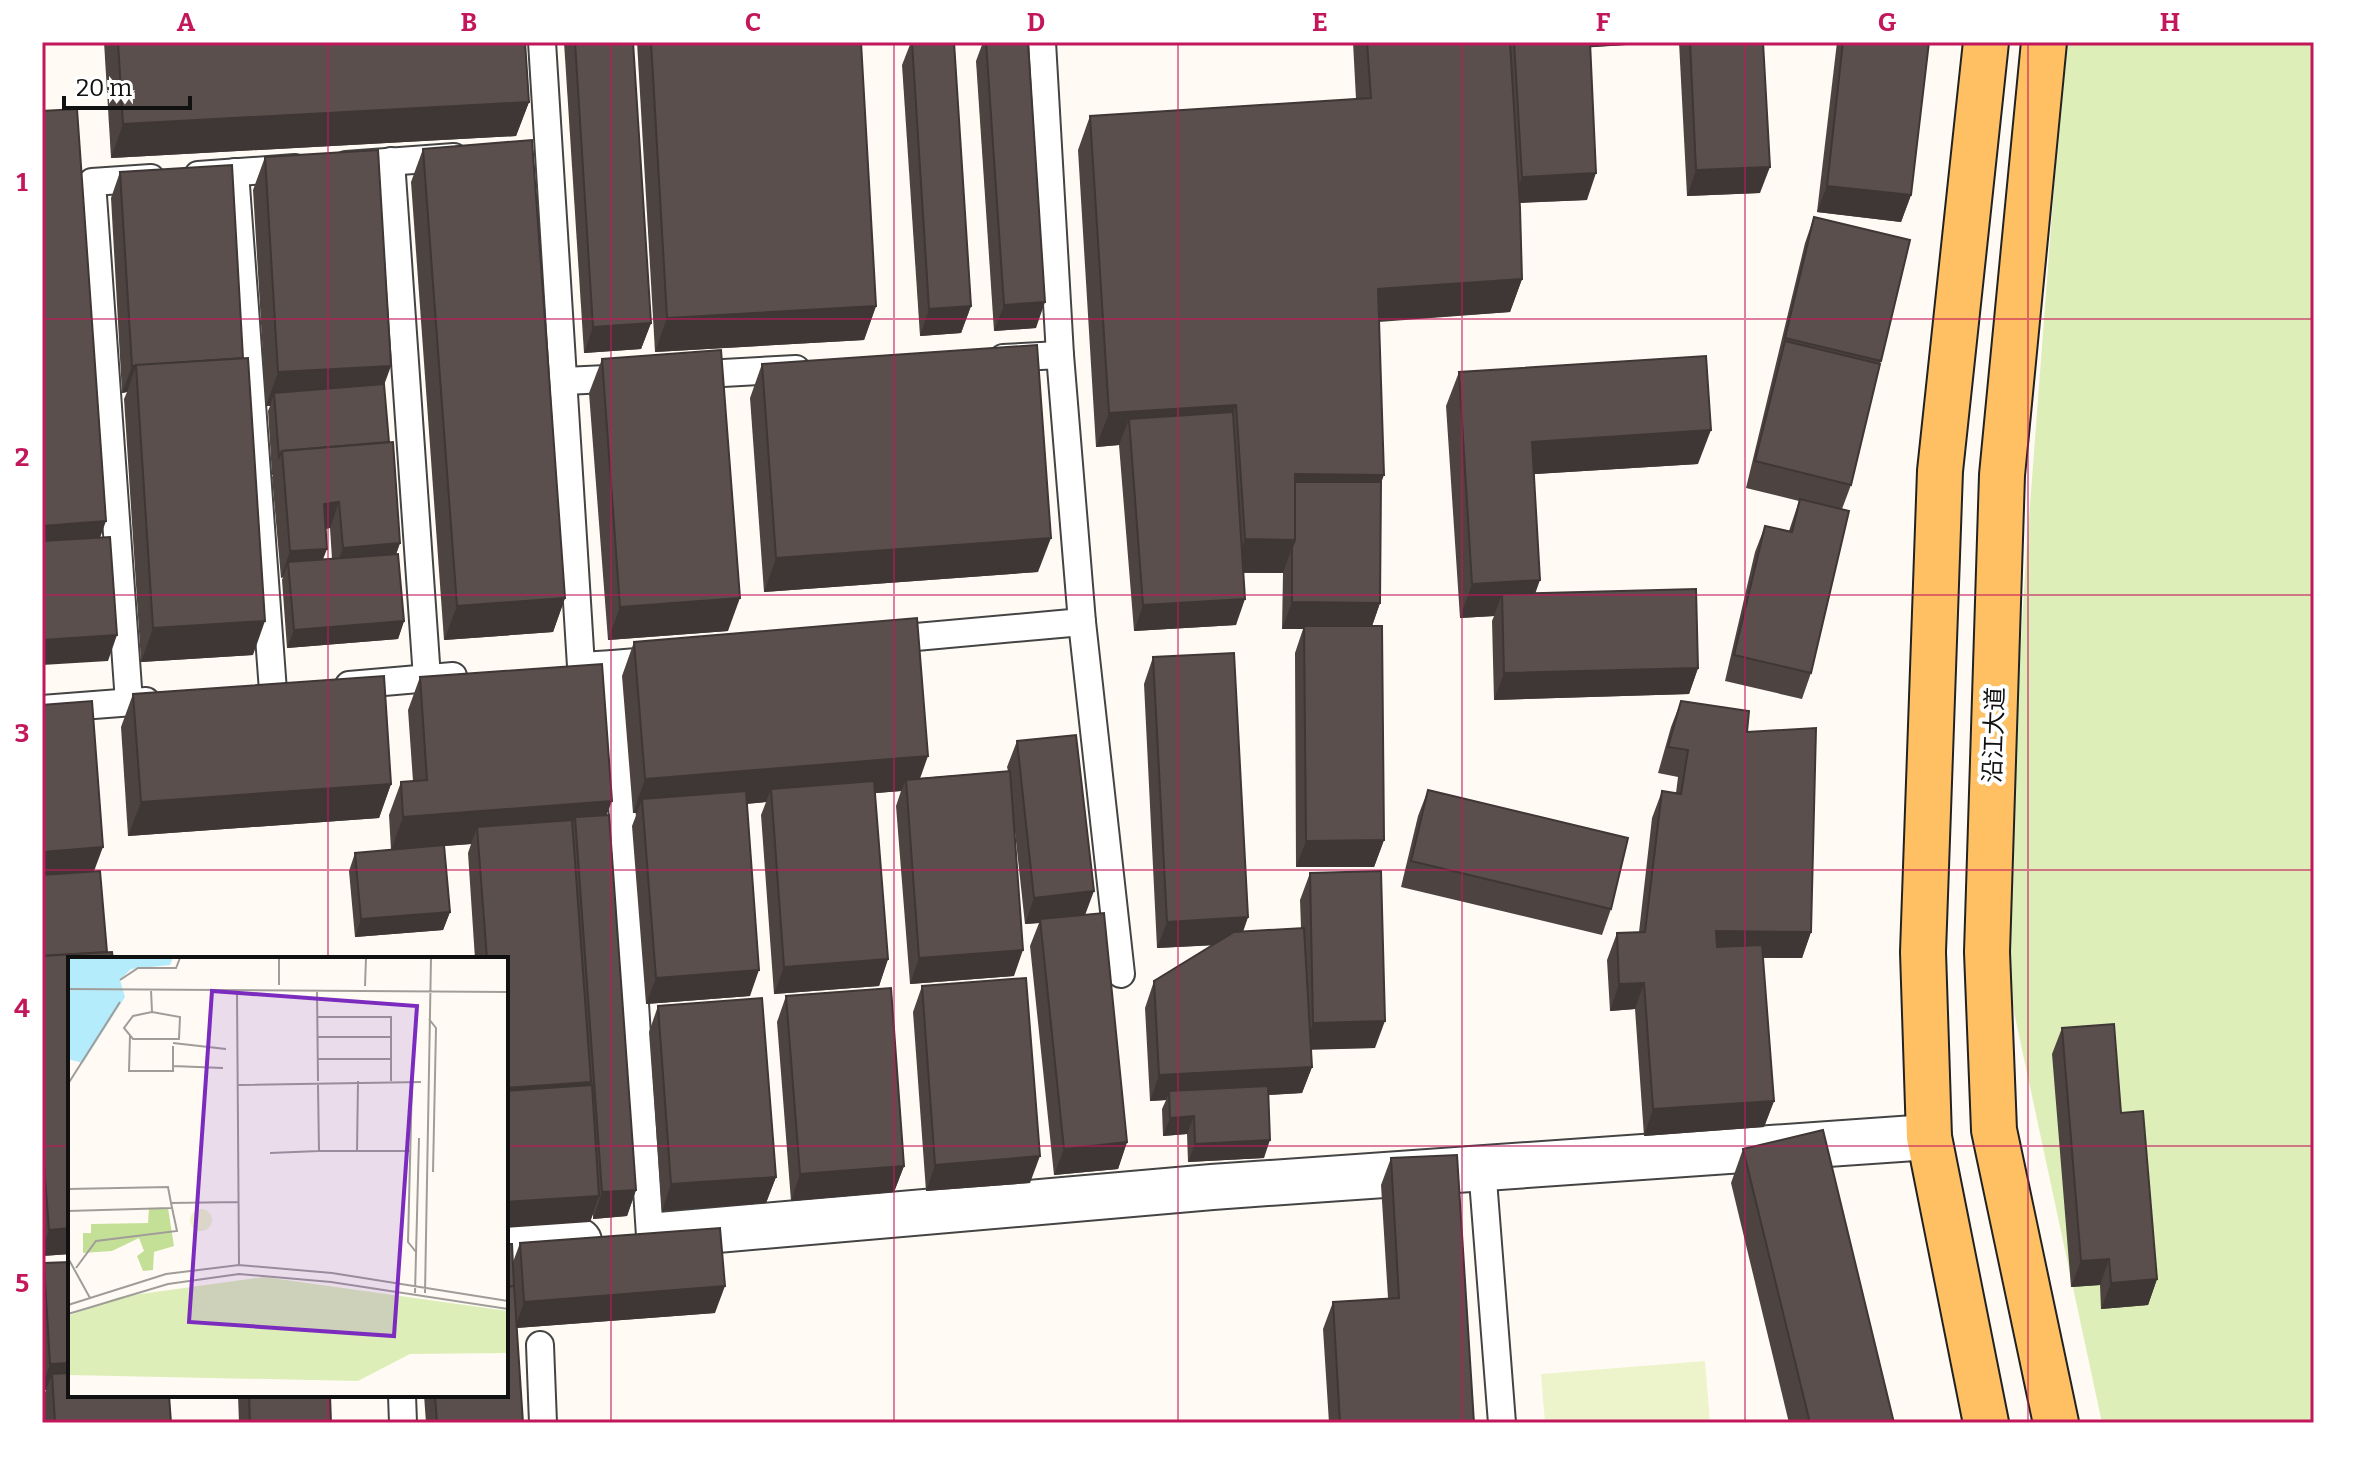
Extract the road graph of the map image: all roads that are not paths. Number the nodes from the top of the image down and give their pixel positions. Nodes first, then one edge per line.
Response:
1 (542, 42) edge
2 (1042, 42) edge
3 (1986, 42) edge
4 (2044, 42) edge
5 (549, 150) junction
6 (518, 153) edge
7 (486, 155) edge
8 (391, 161) junction
9 (235, 172) junction
10 (1060, 355) junction
11 (983, 359) edge
12 (827, 367) edge
13 (564, 381) junction
14 (1082, 622) junction
15 (863, 642) edge
16 (691, 657) edge
17 (613, 664) junction
18 (581, 666) junction
19 (550, 668) edge
20 (473, 675) edge
21 (427, 678) junction
22 (273, 691) junction
23 (245, 693) edge
24 (173, 699) edge
25 (129, 702) junction
26 (42, 709) edge
27 (1121, 974) dead end
28 (1929, 1137) junction
29 (1482, 1167) junction
30 (650, 1236) junction
31 (508, 1247) edge
32 (540, 1345) dead end
33 (402, 1397) edge
34 (403, 1423) edge
35 (543, 1423) edge
36 (1502, 1423) edge
37 (1986, 1423) edge
38 (2056, 1423) edge

1 - 5 lane
2 - 10 lane
3 - 28 main road
4 - 38 main road, 沿江大道
5 - 6 lane
5 - 13 lane
7 - 8 lane
8 - 9 lane
8 - 21 lane
9 - 22 lane
9 - 25 lane
10 - 11 lane
10 - 14 lane
12 - 13 lane
13 - 18 lane
14 - 15 lane
14 - 27 lane
16 - 17 lane
17 - 18 lane
17 - 30 lane
18 - 19 lane
20 - 21 lane
21 - 22 lane
22 - 23 lane
24 - 25 lane
25 - 26 lane
28 - 29 street
28 - 37 main road
29 - 30 street
29 - 36 lane
30 - 31 street
32 - 35 lane
33 - 34 lane

